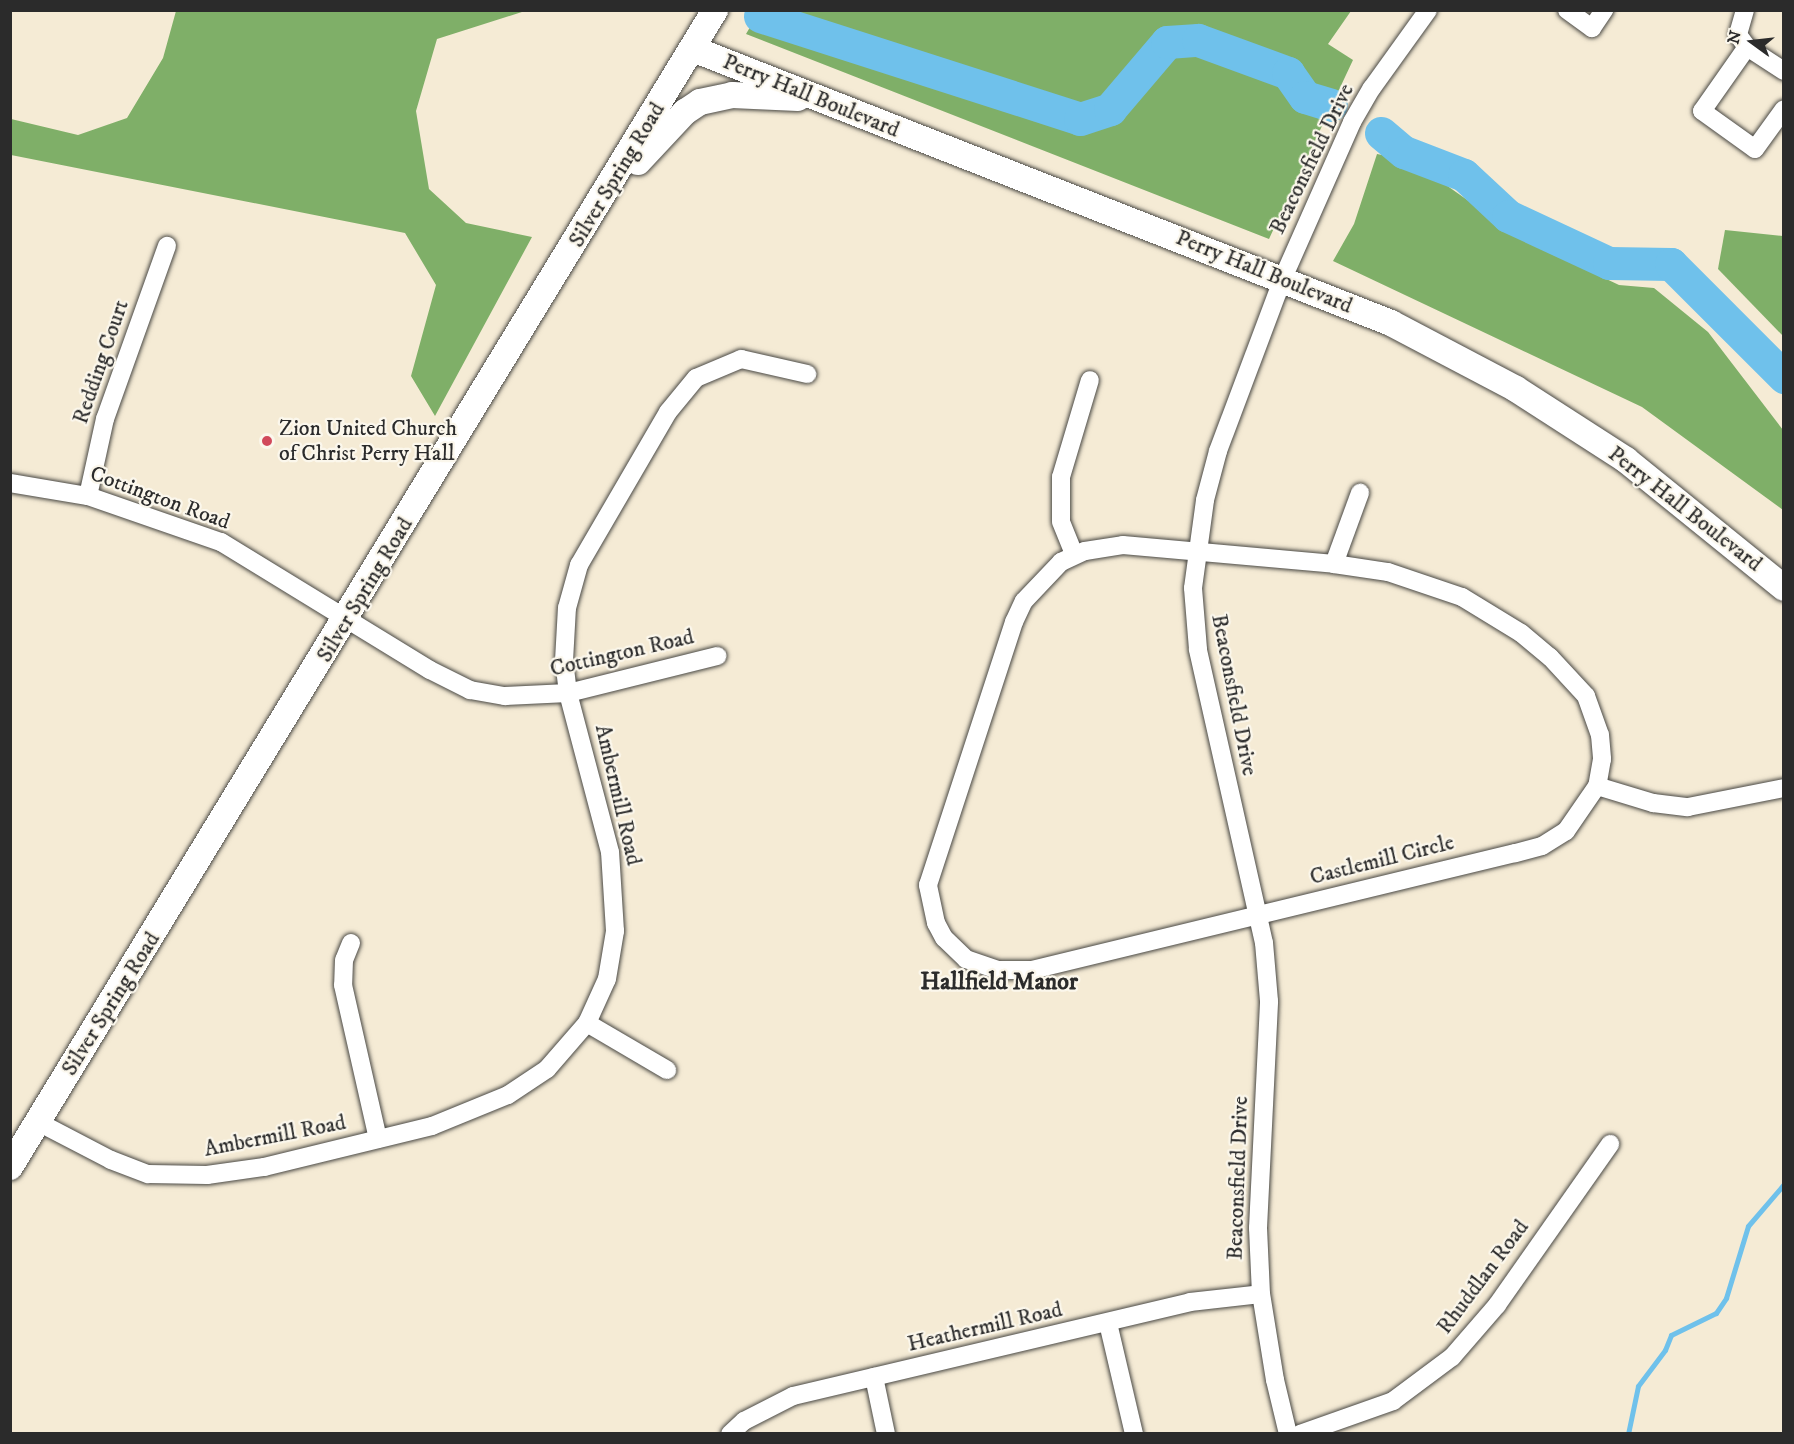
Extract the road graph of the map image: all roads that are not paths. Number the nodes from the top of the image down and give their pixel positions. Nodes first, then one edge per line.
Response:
1 (715, 10) edge
2 (1428, 10) edge
3 (1567, 10) edge
4 (1604, 10) edge
5 (1745, 10) edge
6 (1747, 47) junction
7 (693, 49) junction
8 (1784, 71) edge
9 (817, 99) junction
10 (1784, 109) edge
11 (604, 196) junction
12 (167, 246) dead end
13 (1283, 278) junction
14 (807, 374) dead end
15 (1090, 380) dead end
16 (10, 483) edge
17 (1360, 493) dead end
18 (88, 496) junction
19 (1197, 552) junction
20 (1074, 554) junction
21 (1334, 564) junction
22 (1784, 588) edge
23 (348, 618) junction
24 (718, 656) dead end
25 (568, 693) junction
26 (1597, 786) junction
27 (1784, 788) edge
28 (1259, 914) junction
29 (351, 943) dead end
30 (588, 1023) junction
31 (667, 1070) dead end
32 (39, 1122) junction
33 (378, 1139) junction
34 (1610, 1144) dead end
35 (10, 1167) edge
36 (1261, 1294) junction
37 (1108, 1323) junction
38 (874, 1377) junction
39 (730, 1434) edge
40 (886, 1434) edge
41 (1134, 1434) edge
42 (1288, 1434) edge
43 (1300, 1434) edge

1 - 7 main road, Silver Spring Road
2 - 13 street, Beaconsfield Drive
3 - 4 street
5 - 6 street
6 - 8 street
6 - 10 street
7 - 9 main road, Perry Hall Boulevard
7 - 11 main road, Silver Spring Road
9 - 11 main road
9 - 13 main road, Perry Hall Boulevard
11 - 23 main road, Silver Spring Road
12 - 18 street, Redding Court
13 - 19 street, Beaconsfield Drive
13 - 22 main road, Perry Hall Boulevard
14 - 25 street, Ambermill Road
15 - 20 street
16 - 18 street, Cottington Road
17 - 21 street
18 - 23 street, Cottington Road
19 - 20 street, Castlemill Circle
19 - 21 street, Castlemill Circle
19 - 28 street, Beaconsfield Drive
20 - 28 street, Castlemill Circle
21 - 26 street, Castlemill Circle
23 - 25 street, Cottington Road
23 - 32 main road, Silver Spring Road
24 - 25 street, Cottington Road
25 - 30 street, Ambermill Road
26 - 27 street
26 - 28 street, Castlemill Circle
28 - 36 street, Beaconsfield Drive
29 - 33 street
30 - 31 street
30 - 33 street, Ambermill Road
32 - 33 street, Ambermill Road
32 - 35 main road, Silver Spring Road
34 - 43 street, Rhuddlan Road
36 - 37 street, Heathermill Road
36 - 42 street, Beaconsfield Drive
37 - 38 street, Heathermill Road
37 - 41 street
38 - 39 street, Heathermill Road
38 - 40 street

